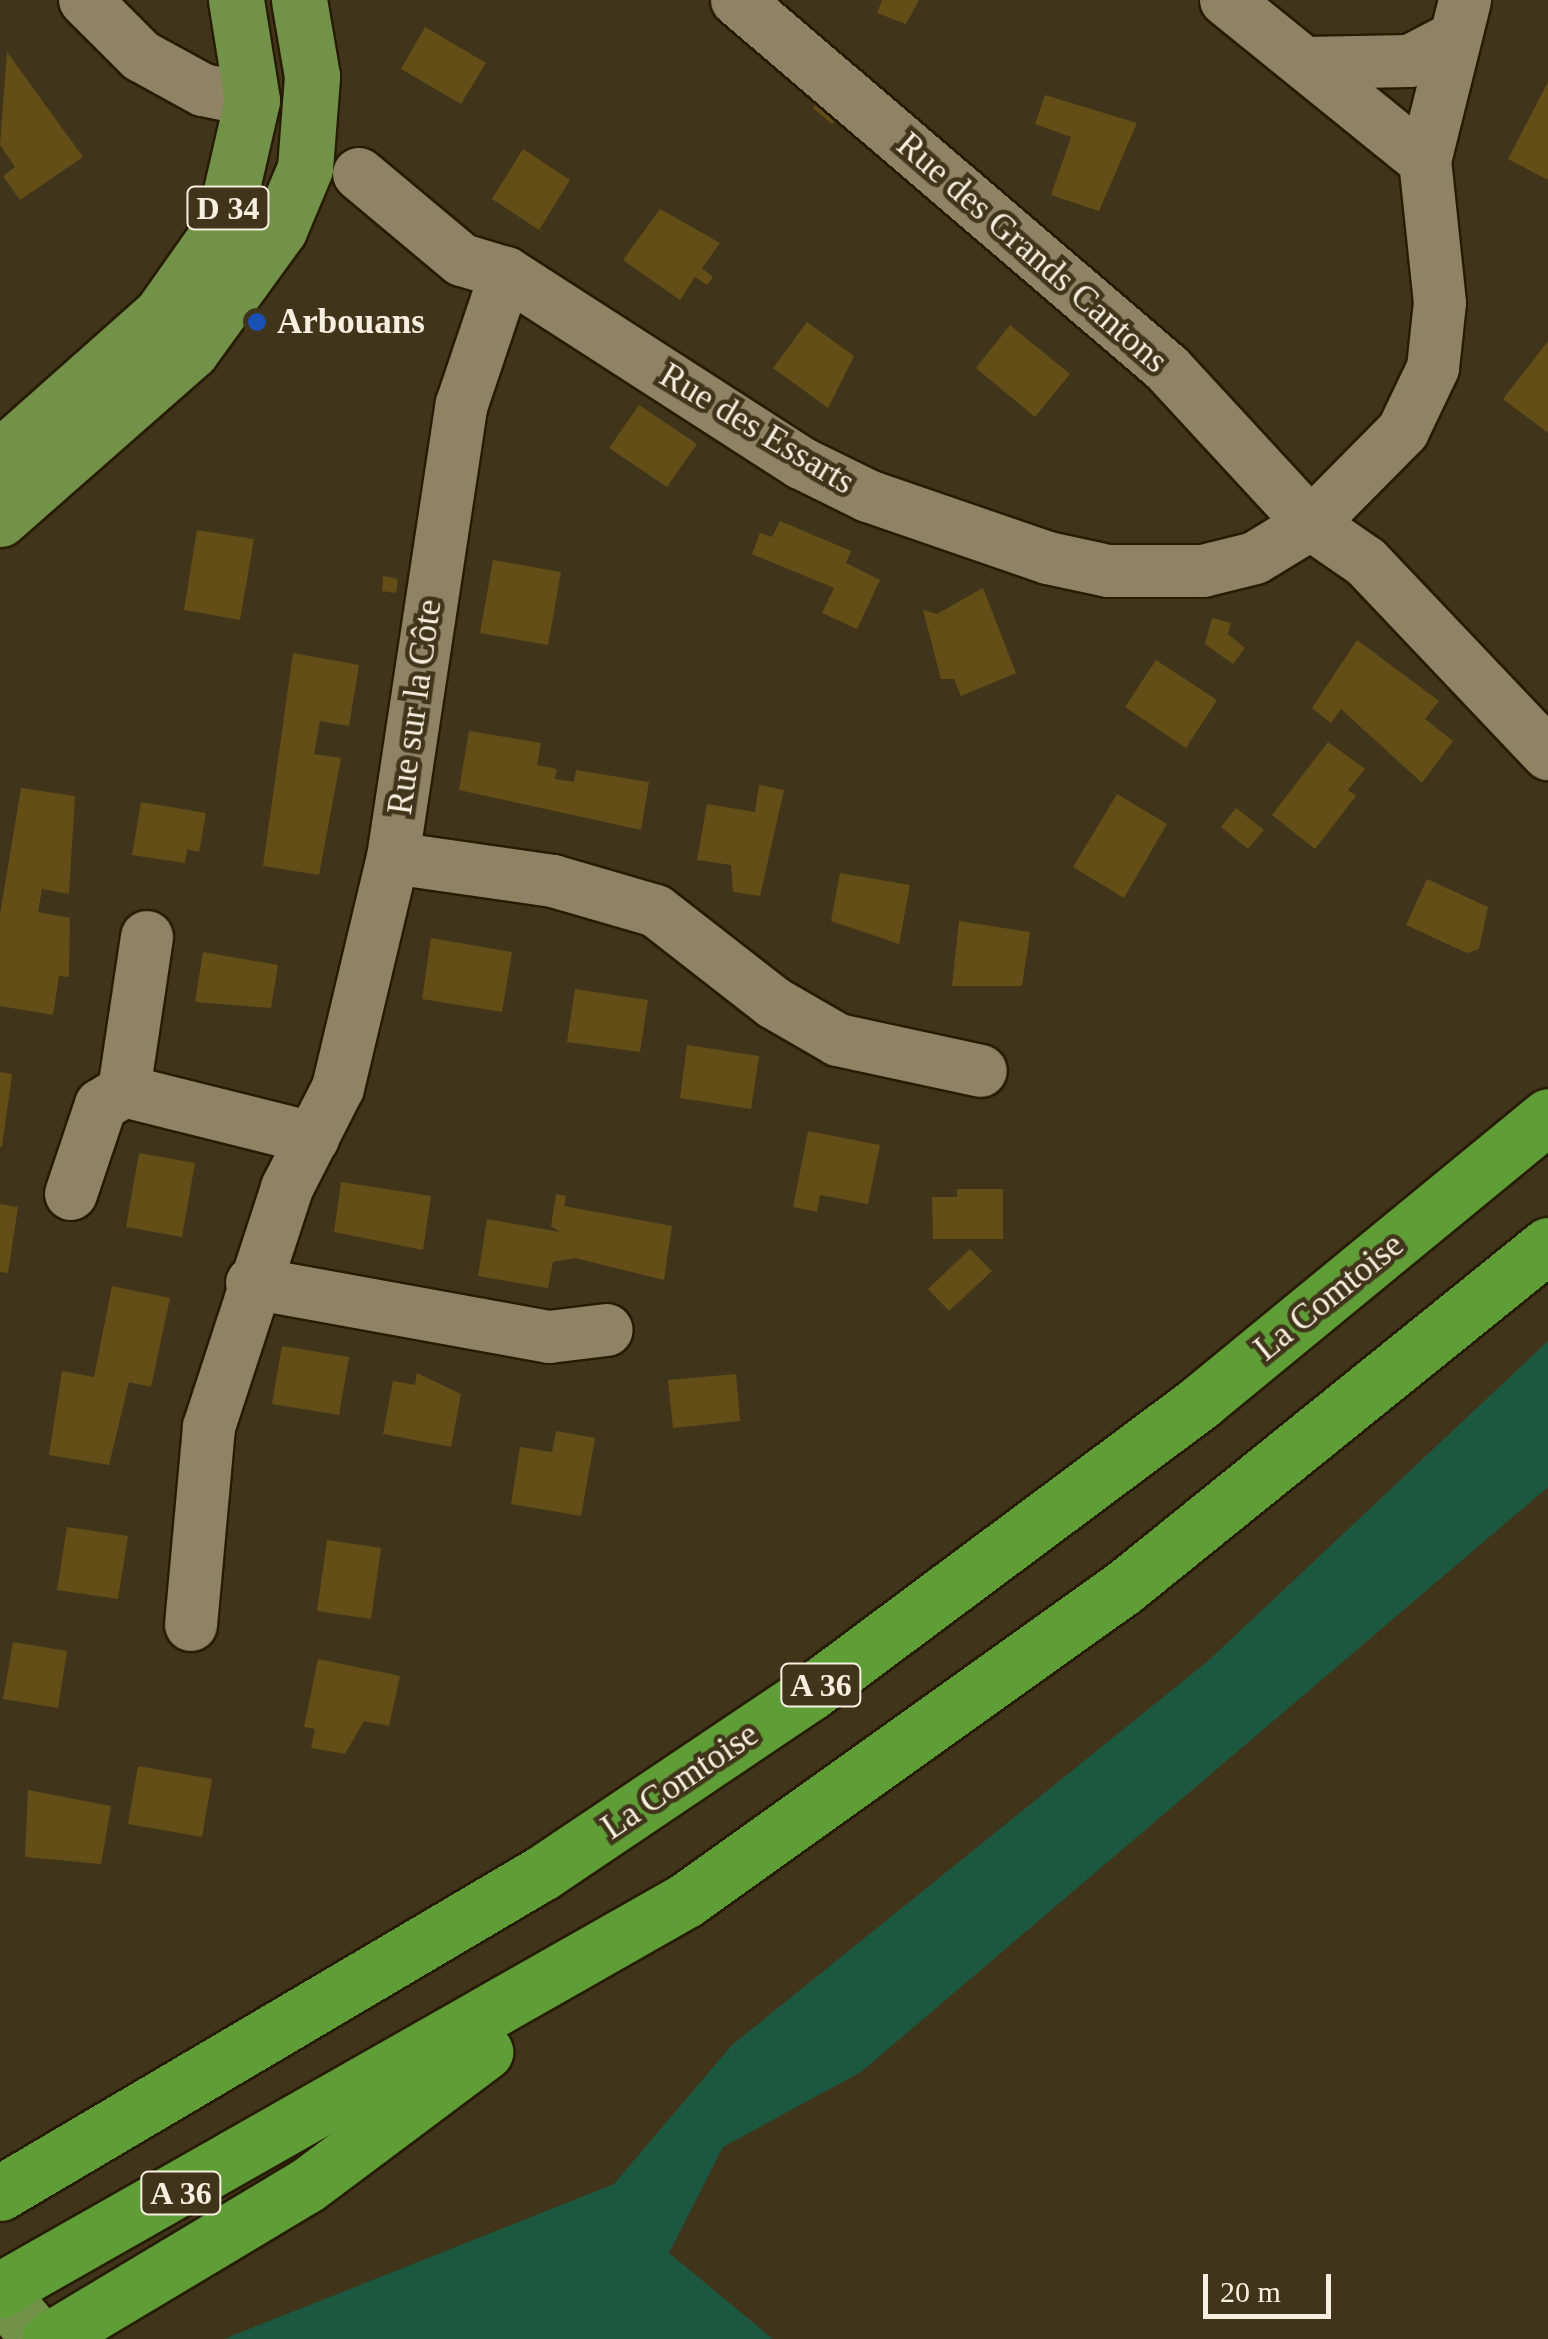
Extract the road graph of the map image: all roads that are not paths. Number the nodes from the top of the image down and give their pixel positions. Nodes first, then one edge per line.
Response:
1 (85, 0) edge
2 (236, 0) edge
3 (299, 0) edge
4 (737, 0) edge
5 (1226, 0) edge
6 (1458, 20) edge
7 (1305, 63) junction
8 (252, 100) junction
9 (1425, 161) junction
10 (359, 174) dead end
11 (506, 273) junction
12 (0, 457) edge
13 (0, 519) edge
14 (1311, 524) junction
15 (1548, 754) edge
16 (393, 858) junction
17 (147, 938) dead end
18 (981, 1071) dead end
19 (124, 1091) junction
20 (1548, 1116) edge
21 (312, 1138) junction
22 (70, 1194) dead end
23 (1548, 1245) edge
24 (252, 1283) junction
25 (606, 1330) dead end
26 (190, 1625) dead end
27 (644, 1927) junction
28 (18, 2183) edge
29 (0, 2291) edge
30 (39, 2339) edge
31 (50, 2339) edge

1 - 8 street
2 - 8 main road, D 34
3 - 13 main road, D 34
4 - 14 street, Rue des Grands Cantons
5 - 7 street
6 - 7 street
6 - 9 street, Rue des Essarts
7 - 9 street
8 - 12 main road, D 34
9 - 14 street, Rue des Essarts
10 - 11 street, Rue des Essarts
11 - 14 street, Rue des Essarts
11 - 16 street, Rue sur la Côte
14 - 15 street, Rue des Grands Cantons
16 - 18 street
16 - 21 street, Rue sur la Côte
17 - 19 street
19 - 21 street
19 - 22 street
20 - 28 highway, La Comtoise / A 36
21 - 24 street, Rue sur la Côte
23 - 27 highway, A 36
24 - 25 street
24 - 26 street, Rue sur la Côte
27 - 29 highway, A 36
27 - 31 highway, A 36
29 - 30 main road

